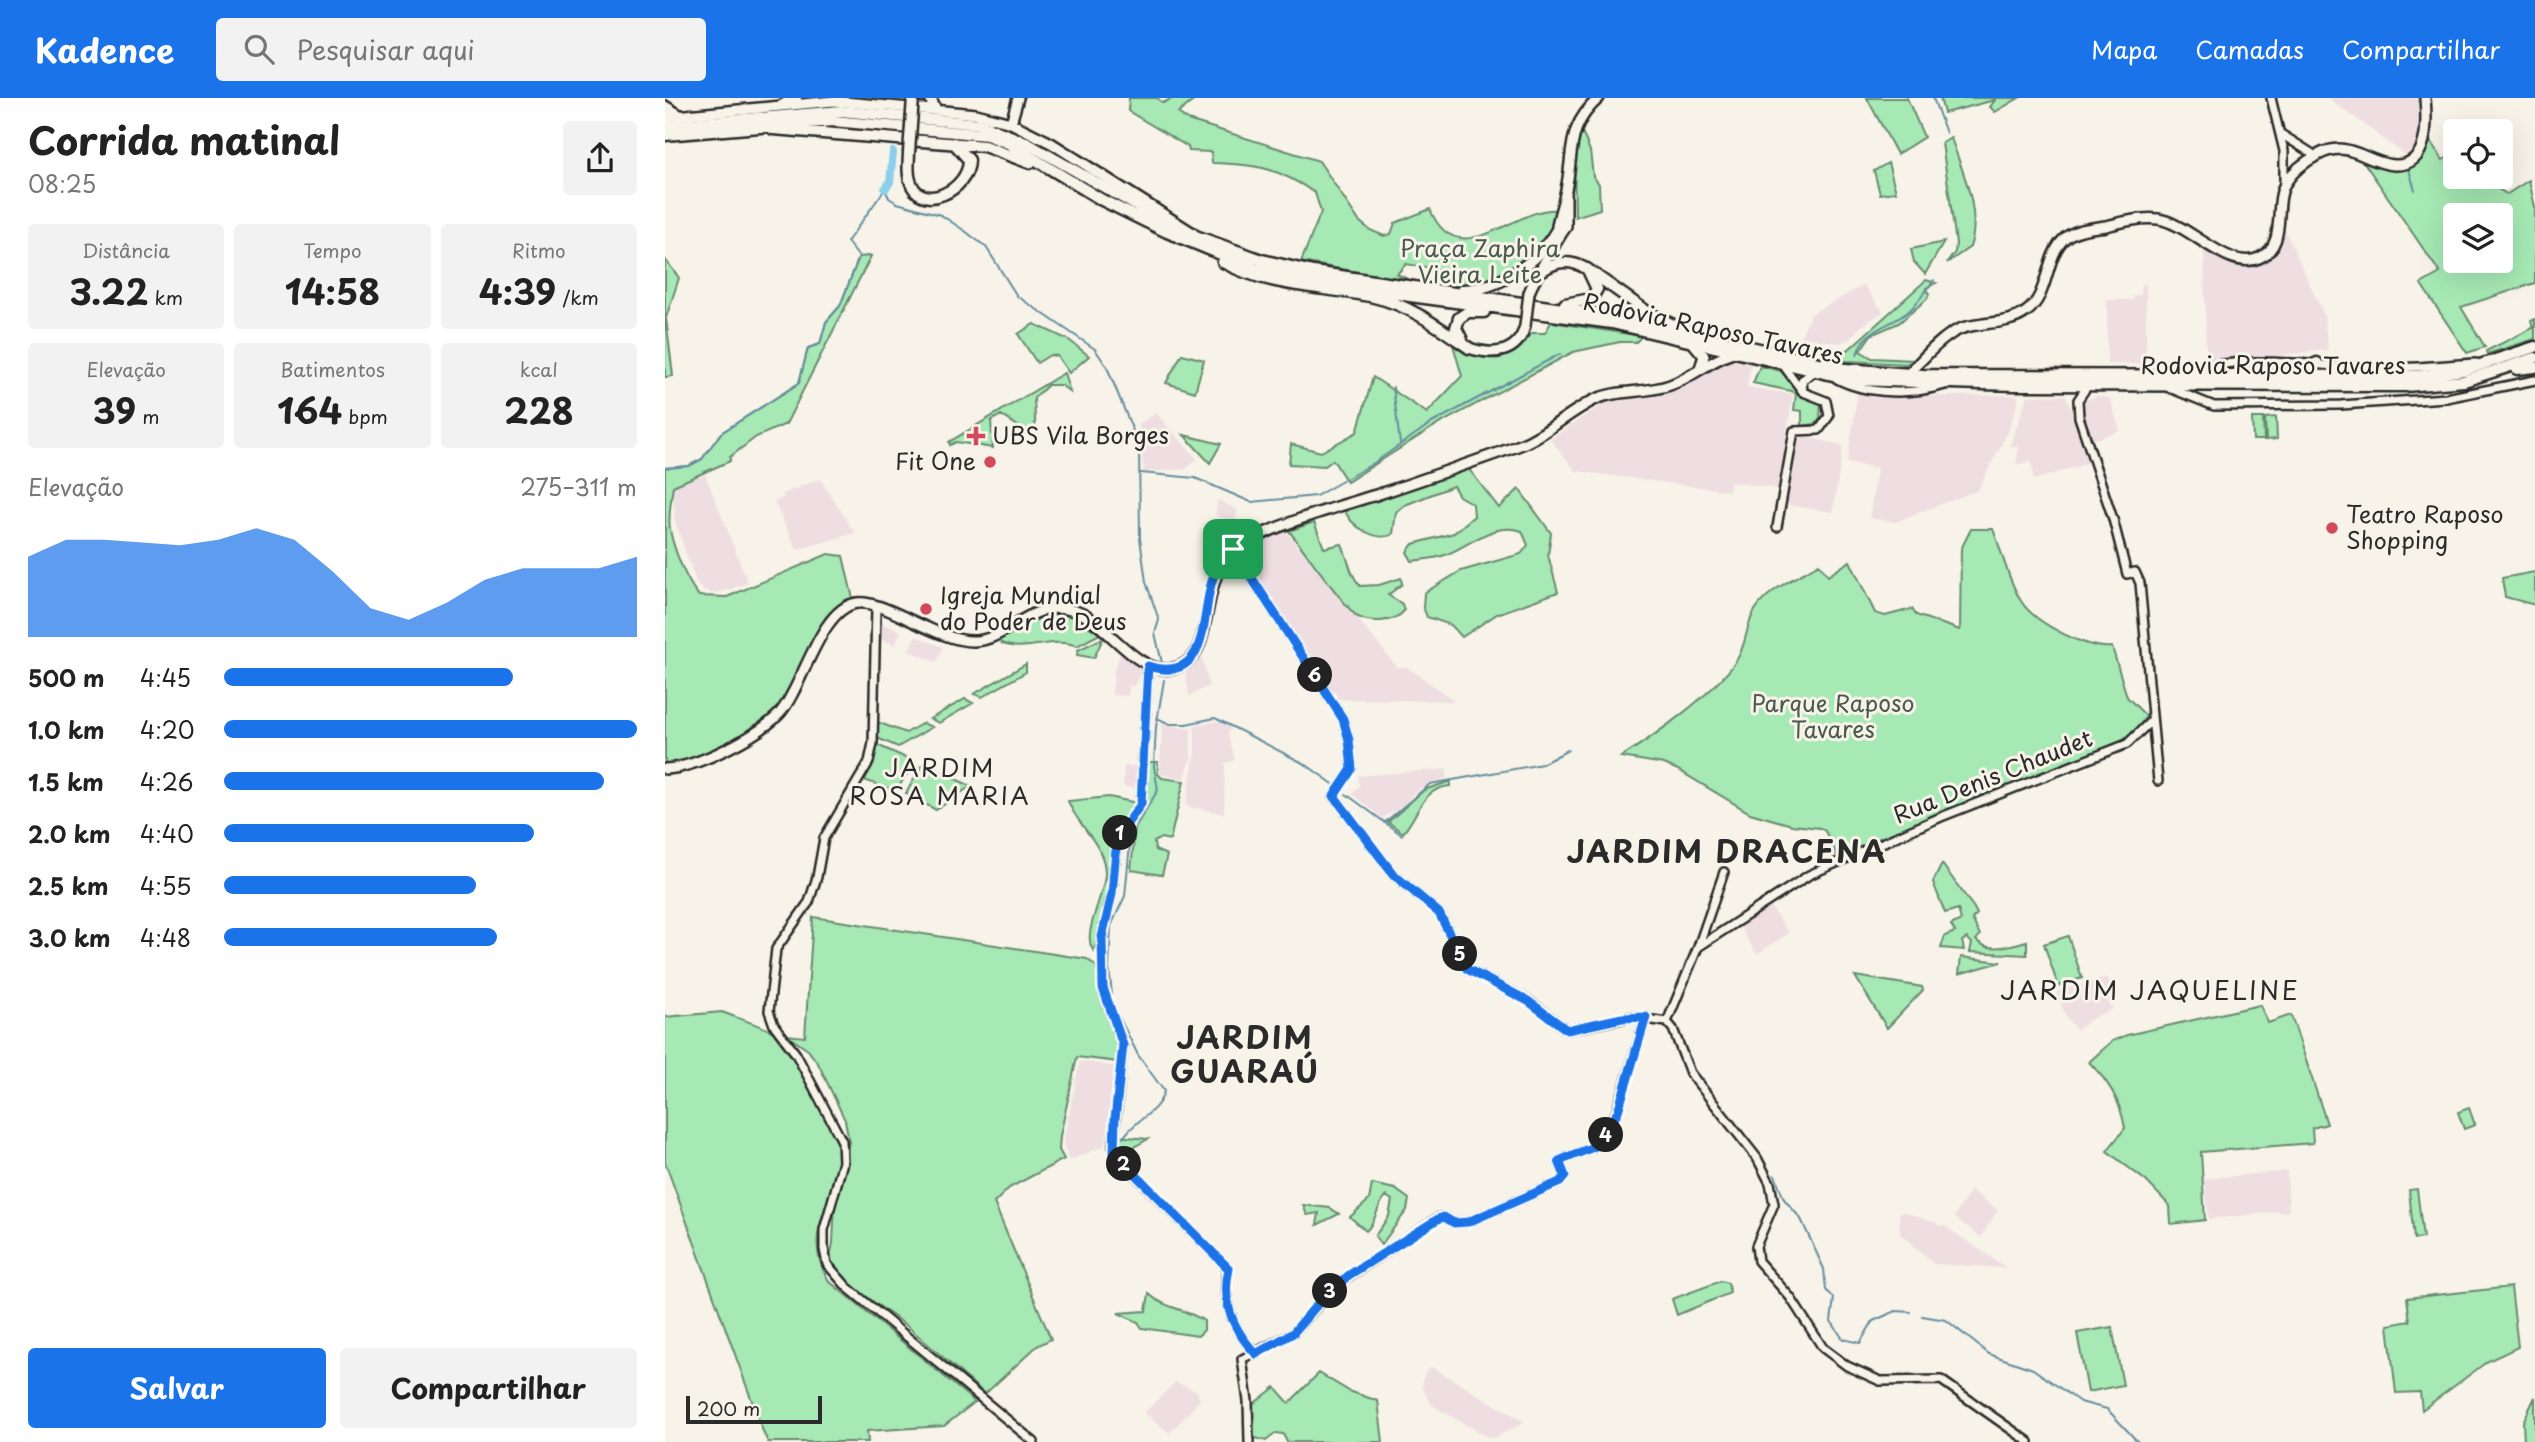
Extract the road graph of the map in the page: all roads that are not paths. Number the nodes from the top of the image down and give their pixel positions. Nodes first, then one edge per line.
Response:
1 (796, 98) edge
2 (913, 98) edge
3 (930, 98) edge
4 (1018, 98) edge
5 (1599, 98) edge
6 (2271, 98) edge
7 (2425, 98) edge
8 (783, 105) junction
9 (665, 106) edge
10 (935, 109) junction
11 (680, 115) junction
12 (665, 117) edge
13 (1011, 123) junction
14 (665, 126) edge
15 (723, 128) junction
16 (665, 135) edge
17 (953, 142) junction
18 (2287, 143) junction
19 (2316, 156) junction
20 (1052, 169) junction
21 (2284, 185) junction
22 (1559, 230) junction
23 (1200, 243) junction
24 (1587, 269) junction
25 (1538, 274) junction
26 (1428, 289) junction
27 (1410, 296) junction
28 (1375, 298) junction
29 (1543, 306) junction
30 (1514, 311) junction
31 (1686, 331) junction
32 (1694, 344) junction
33 (2535, 347) edge
34 (1469, 348) junction
35 (1733, 353) junction
36 (2535, 358) edge
37 (1923, 361) junction
38 (2494, 362) junction
39 (2317, 363) junction
40 (1783, 365) junction
41 (2535, 368) edge
42 (2506, 370) junction
43 (1698, 372) junction
44 (1814, 372) junction
45 (1907, 374) junction
46 (1923, 375) junction
47 (2180, 376) junction
48 (2270, 377) junction
49 (2535, 380) edge
50 (2088, 385) junction
51 (2163, 385) junction
52 (2062, 386) junction
53 (1803, 392) junction
54 (2078, 400) junction
55 (1777, 527) dead end
56 (1233, 549) junction
57 (877, 612) junction
58 (1148, 666) junction
59 (2152, 720) junction
60 (665, 769) edge
61 (2158, 781) dead end
62 (1724, 872) dead end
63 (1698, 947) junction
64 (1646, 1017) junction
65 (1667, 1022) junction
66 (1256, 1354) junction
67 (1034, 1442) edge
68 (1249, 1442) edge
69 (2029, 1442) edge

1 - 8 highway
2 - 17 highway, bridge
3 - 10 highway
4 - 13 main road
5 - 22 main road
6 - 18 street
7 - 19 main road
8 - 10 main road
8 - 11 main road
9 - 11 main road
10 - 13 main road
11 - 12 main road
13 - 23 main road
14 - 23 highway, Rodovia Raposo Tavares
15 - 16 highway, Rodovia Raposo Tavares
15 - 17 highway
15 - 20 highway, Rodovia Raposo Tavares
17 - 20 highway
18 - 19 street
18 - 21 street
19 - 21 main road
20 - 23 highway, Rodovia Raposo Tavares
21 - 37 main road
22 - 25 main road
22 - 26 highway
23 - 26 highway, Rodovia Raposo Tavares
23 - 27 highway, Rodovia Raposo Tavares
23 - 28 highway
24 - 25 main road
24 - 29 highway
24 - 31 highway
25 - 34 main road, bridge
26 - 29 highway, Rodovia Raposo Tavares
27 - 28 highway
27 - 30 highway, Rodovia Raposo Tavares
28 - 34 highway
29 - 31 highway, Rodovia Raposo Tavares
30 - 32 highway, Rodovia Raposo Tavares
30 - 34 highway
31 - 45 highway, Rodovia Raposo Tavares
32 - 35 highway, Rodovia Raposo Tavares
32 - 43 main road
33 - 38 highway, Rodovia Raposo Tavares
35 - 40 highway, Rodovia Raposo Tavares
35 - 43 main road
36 - 42 highway, Rodovia Raposo Tavares
37 - 45 main road
37 - 46 main road
38 - 39 street
38 - 48 highway, Rodovia Raposo Tavares
39 - 47 street
39 - 48 highway
40 - 44 highway, Rodovia Raposo Tavares
40 - 53 street
41 - 42 highway
42 - 51 highway, Rodovia Raposo Tavares
43 - 56 main road
44 - 52 highway, Rodovia Raposo Tavares
44 - 53 street
45 - 46 highway, Rodovia Raposo Tavares
46 - 47 highway, Rodovia Raposo Tavares
47 - 48 highway, Rodovia Raposo Tavares
49 - 51 street
50 - 51 highway, Rodovia Raposo Tavares
50 - 52 highway, Rodovia Raposo Tavares
50 - 54 street
52 - 54 street
53 - 55 street
54 - 59 street
56 - 58 main road
56 - 64 street
57 - 58 main road
57 - 60 main road
57 - 67 street
58 - 66 street
59 - 61 street
59 - 63 street, Rua Denis Chaudet
62 - 63 street
63 - 65 street
64 - 65 street
64 - 66 street
65 - 69 street
66 - 68 street

